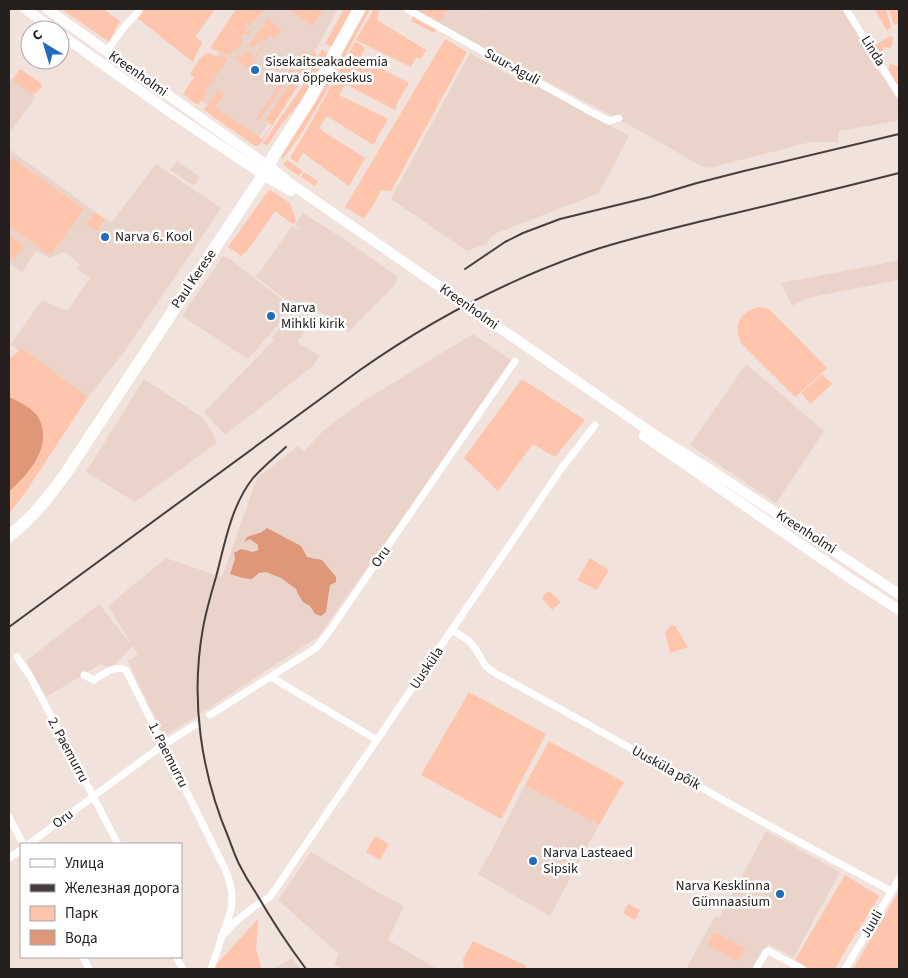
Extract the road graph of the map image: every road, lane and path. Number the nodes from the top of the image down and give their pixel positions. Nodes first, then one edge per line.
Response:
1 (25, 9) edge
2 (47, 9) edge
3 (138, 9) edge
4 (359, 9) edge
5 (407, 9) edge
6 (846, 9) edge
7 (41, 20) edge
8 (70, 41) edge
9 (106, 52) junction
10 (899, 94) edge
11 (619, 118) dead end
12 (266, 170) junction
13 (516, 361) dead end
14 (564, 377) junction
15 (594, 425) dead end
16 (9, 536) edge
17 (852, 563) junction
18 (845, 575) junction
19 (899, 594) edge
20 (899, 610) edge
21 (452, 630) junction
22 (16, 657) dead end
23 (84, 675) dead end
24 (271, 677) junction
25 (210, 715) dead end
26 (194, 725) dead end
27 (377, 740) junction
28 (163, 745) junction
29 (93, 796) junction
30 (9, 817) edge
31 (22, 843) edge
32 (30, 843) edge
33 (117, 843) edge
34 (20, 851) edge
35 (9, 858) edge
36 (899, 879) edge
37 (891, 891) junction
38 (222, 937) junction
39 (83, 958) edge
40 (177, 958) edge
41 (89, 969) edge
42 (183, 969) edge
43 (212, 969) edge
44 (756, 969) edge
45 (802, 969) edge
46 (845, 969) edge

1 - 7 main road
2 - 9 main road, Kreenholmi
3 - 9 street
4 - 12 highway, Paul Kerese
5 - 11 street, Suur-Aguli
6 - 10 street, Linda
8 - 12 main road, Kreenholmi
9 - 12 main road, Kreenholmi
12 - 14 main road, Kreenholmi
12 - 16 highway, Paul Kerese
13 - 24 street, Oru
14 - 17 main road, Kreenholmi
14 - 18 main road, Kreenholmi
15 - 21 street, Uusküla
17 - 18 main road
17 - 19 main road, Kreenholmi
18 - 20 main road, Kreenholmi
21 - 27 street, Uusküla
21 - 37 street, Uusküla põik
22 - 29 street, 2. Paemurru
23 - 28 street, 1. Paemurru
24 - 25 street, Oru
24 - 27 street
26 - 28 street, Oru
27 - 38 street, Uusküla
28 - 29 street, Oru
28 - 38 street, 1. Paemurru
29 - 32 street, Oru
29 - 33 street, 2. Paemurru
30 - 31 street
34 - 35 street
36 - 37 street, Juuli
37 - 46 street, Juuli
38 - 43 street
39 - 41 street
40 - 42 street
44 - 45 street

